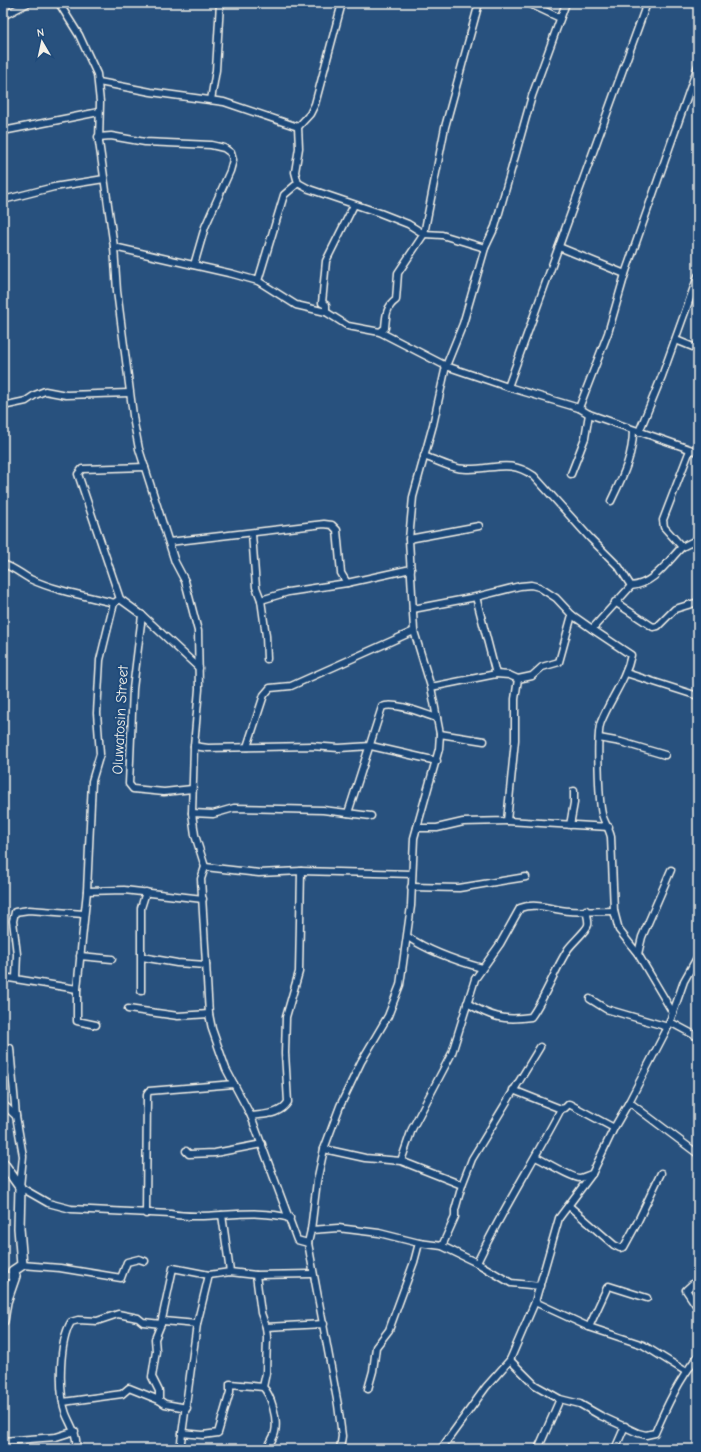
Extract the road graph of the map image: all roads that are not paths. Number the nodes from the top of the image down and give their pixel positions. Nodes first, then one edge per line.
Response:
1 (28, 3) edge
2 (58, 3) edge
3 (220, 3) edge
4 (342, 3) edge
5 (479, 3) edge
6 (528, 3) edge
7 (566, 3) edge
8 (647, 3) edge
9 (3, 16) edge
10 (560, 18) junction
11 (698, 66) edge
12 (99, 82) junction
13 (211, 100) junction
14 (99, 112) junction
15 (298, 127) junction
16 (3, 131) edge
17 (98, 137) junction
18 (104, 179) junction
19 (298, 183) junction
20 (3, 200) edge
21 (354, 206) junction
22 (424, 234) junction
23 (559, 247) junction
24 (114, 248) junction
25 (485, 248) junction
26 (194, 265) junction
27 (625, 274) junction
28 (698, 276) edge
29 (258, 281) junction
30 (326, 312) junction
31 (380, 332) junction
32 (676, 340) junction
33 (698, 349) edge
34 (446, 366) junction
35 (508, 387) junction
36 (129, 393) junction
37 (3, 406) edge
38 (579, 408) junction
39 (589, 414) junction
40 (633, 430) junction
41 (639, 432) junction
42 (690, 450) junction
43 (698, 452) edge
44 (424, 456) junction
45 (145, 467) junction
46 (571, 474) dead end
47 (610, 501) dead end
48 (479, 526) dead end
49 (252, 534) junction
50 (409, 539) junction
51 (698, 539) edge
52 (169, 542) junction
53 (682, 547) junction
54 (3, 564) edge
55 (412, 569) junction
56 (347, 583) junction
57 (631, 586) junction
58 (476, 597) junction
59 (120, 599) junction
60 (262, 600) junction
61 (615, 602) junction
62 (698, 602) edge
63 (114, 603) junction
64 (413, 609) junction
65 (572, 615) junction
66 (142, 616) junction
67 (592, 629) junction
68 (414, 631) junction
69 (267, 659) dead end
70 (199, 668) junction
71 (626, 673) junction
72 (496, 674) junction
73 (518, 679) junction
74 (431, 687) junction
75 (698, 696) edge
76 (437, 718) junction
77 (440, 734) junction
78 (599, 738) junction
79 (484, 741) dead end
80 (194, 746) junction
81 (371, 746) junction
82 (248, 747) junction
83 (665, 755) dead end
84 (437, 761) junction
85 (192, 789) junction
86 (574, 791) dead end
87 (348, 813) junction
88 (192, 814) junction
89 (371, 816) dead end
90 (507, 821) junction
91 (570, 825) junction
92 (609, 827) junction
93 (417, 828) junction
94 (205, 867) junction
95 (671, 870) dead end
96 (301, 871) junction
97 (412, 874) junction
98 (526, 877) dead end
99 (411, 887) junction
100 (88, 891) junction
101 (146, 892) junction
102 (203, 899) junction
103 (586, 910) junction
104 (614, 911) junction
105 (84, 914) junction
106 (408, 937) junction
107 (638, 954) junction
108 (80, 956) junction
109 (698, 956) edge
110 (142, 957) junction
111 (112, 959) dead end
112 (206, 965) junction
113 (482, 968) junction
114 (3, 977) edge
115 (16, 978) junction
116 (77, 989) junction
117 (141, 991) dead end
118 (590, 999) dead end
119 (467, 1003) junction
120 (128, 1009) dead end
121 (673, 1013) junction
122 (209, 1014) junction
123 (669, 1024) junction
124 (96, 1025) dead end
125 (698, 1037) edge
126 (540, 1047) dead end
127 (10, 1048) dead end
128 (234, 1084) junction
129 (513, 1090) junction
130 (629, 1102) junction
131 (3, 1104) edge
132 (561, 1109) junction
133 (16, 1116) junction
134 (250, 1116) junction
135 (614, 1128) junction
136 (262, 1144) junction
137 (324, 1150) junction
138 (186, 1151) dead end
139 (698, 1154) edge
140 (536, 1158) junction
141 (401, 1161) junction
142 (3, 1164) edge
143 (661, 1173) dead end
144 (592, 1174) junction
145 (462, 1185) junction
146 (20, 1187) junction
147 (569, 1206) junction
148 (146, 1214) junction
149 (222, 1215) junction
150 (290, 1218) junction
151 (311, 1230) junction
152 (419, 1243) junction
153 (308, 1244) junction
154 (442, 1246) junction
155 (145, 1261) dead end
156 (477, 1262) junction
157 (22, 1265) junction
158 (230, 1272) junction
159 (312, 1274) junction
160 (209, 1275) junction
161 (256, 1275) junction
162 (3, 1276) edge
163 (15, 1276) junction
164 (698, 1279) edge
165 (540, 1286) junction
166 (647, 1298) dead end
167 (535, 1302) junction
168 (698, 1308) edge
169 (3, 1321) edge
170 (162, 1322) junction
171 (197, 1324) junction
172 (324, 1324) junction
173 (266, 1327) junction
174 (589, 1327) junction
175 (698, 1356) edge
176 (510, 1360) junction
177 (685, 1371) junction
178 (263, 1387) junction
179 (368, 1389) dead end
180 (560, 1399) junction
181 (159, 1400) junction
182 (63, 1402) junction
183 (187, 1408) junction
184 (625, 1426) junction
185 (75, 1431) junction
186 (182, 1433) junction
187 (3, 1442) edge
188 (76, 1449) edge
189 (180, 1449) edge
190 (268, 1449) edge
191 (340, 1449) edge
192 (441, 1449) edge
193 (538, 1449) edge
194 (616, 1449) edge

1 - 9 street
2 - 12 street
3 - 13 street
4 - 15 street
5 - 22 street
6 - 10 street
7 - 10 street
8 - 23 street
10 - 25 street
11 - 27 street
12 - 13 street
12 - 14 street
13 - 15 street
14 - 16 street
14 - 17 street
15 - 19 street
17 - 18 street
17 - 26 street
18 - 20 street
18 - 24 street
19 - 21 street
19 - 29 street
21 - 22 street
21 - 30 street
22 - 25 street
22 - 31 street
23 - 27 street
23 - 35 street
24 - 26 street
24 - 36 street
25 - 34 street
26 - 29 street
27 - 38 street
28 - 32 street
29 - 30 street
30 - 31 street
31 - 34 street
32 - 33 street
32 - 41 street
34 - 35 street
34 - 44 street
35 - 38 street
36 - 37 street
36 - 45 street
38 - 39 street
39 - 40 street
39 - 46 street
40 - 41 street
40 - 47 street
41 - 42 street
42 - 43 street
42 - 53 street
44 - 50 street
44 - 57 street
45 - 52 street
45 - 59 street
48 - 50 street
49 - 52 street
49 - 56 street
49 - 60 street
50 - 55 street
51 - 53 street
52 - 70 street
53 - 57 street
54 - 63 street
55 - 56 street
55 - 64 street
56 - 60 street
57 - 61 street
58 - 64 street
58 - 65 street
58 - 72 street
59 - 63 street
59 - 66 street
60 - 69 street
61 - 62 street
61 - 67 street
63 - 100 street
64 - 68 street
65 - 67 street
65 - 73 street
66 - 70 street
66 - 85 street, Oluwatosin Street
67 - 71 street
68 - 74 street
68 - 82 street
70 - 80 street
71 - 75 street
71 - 78 street
72 - 73 street
72 - 74 street
73 - 90 street
74 - 76 street
76 - 77 street
76 - 81 street
77 - 79 street
77 - 84 street
78 - 83 street
78 - 92 street
80 - 82 street
80 - 85 street
81 - 82 street
81 - 84 street
81 - 87 street
84 - 93 street
85 - 88 street
86 - 91 street
87 - 88 street
87 - 89 street
88 - 94 street
90 - 91 street
90 - 93 street
91 - 92 street
92 - 104 street
93 - 97 street
94 - 96 street
94 - 102 street
95 - 107 street
96 - 97 street
96 - 134 street
97 - 99 street
98 - 99 street
99 - 106 street
100 - 101 street
100 - 105 street
101 - 102 street
101 - 110 street
102 - 112 street
103 - 104 street
103 - 113 street
103 - 119 street
104 - 107 street
105 - 108 street
105 - 115 street
106 - 113 street
106 - 137 street
107 - 121 street
108 - 111 street
108 - 116 street
109 - 121 street
110 - 112 street
110 - 117 street
112 - 122 street
113 - 119 street
114 - 115 street
115 - 116 street
116 - 124 street
118 - 123 street
119 - 141 street
120 - 122 street
121 - 123 street
122 - 128 street
123 - 125 street
123 - 130 street
126 - 129 street
127 - 133 street
128 - 134 street
128 - 148 street
129 - 132 street
129 - 145 street
130 - 135 street
130 - 139 street
131 - 133 street
132 - 135 street
132 - 140 street
133 - 146 street
134 - 136 street
135 - 144 street
136 - 138 street
136 - 150 street
137 - 141 street
137 - 151 street
140 - 144 street
140 - 156 street
141 - 145 street
142 - 146 street
143 - 147 street
144 - 147 street
145 - 154 street
146 - 148 street
146 - 157 street
147 - 165 street
148 - 149 street
149 - 150 street
149 - 158 street
150 - 153 street
151 - 152 street
151 - 153 street
152 - 154 street
152 - 179 street
153 - 159 street
154 - 156 street
155 - 157 street
156 - 165 street
157 - 163 street
158 - 160 street
158 - 161 street
159 - 161 street
159 - 172 street
160 - 170 street
160 - 171 street
161 - 173 street
162 - 163 street
163 - 169 street
164 - 168 street
165 - 167 street
166 - 174 street
167 - 174 street
167 - 176 street
170 - 171 street
170 - 181 street
170 - 182 street
171 - 183 street
172 - 173 street
172 - 191 street
173 - 178 street
174 - 177 street
175 - 177 street
176 - 180 street
176 - 192 street
177 - 184 street
178 - 186 street
178 - 190 street
180 - 184 street
180 - 193 street
181 - 182 street
181 - 183 street
182 - 185 street
183 - 186 street
184 - 194 street
185 - 187 street
185 - 188 street
186 - 189 street

